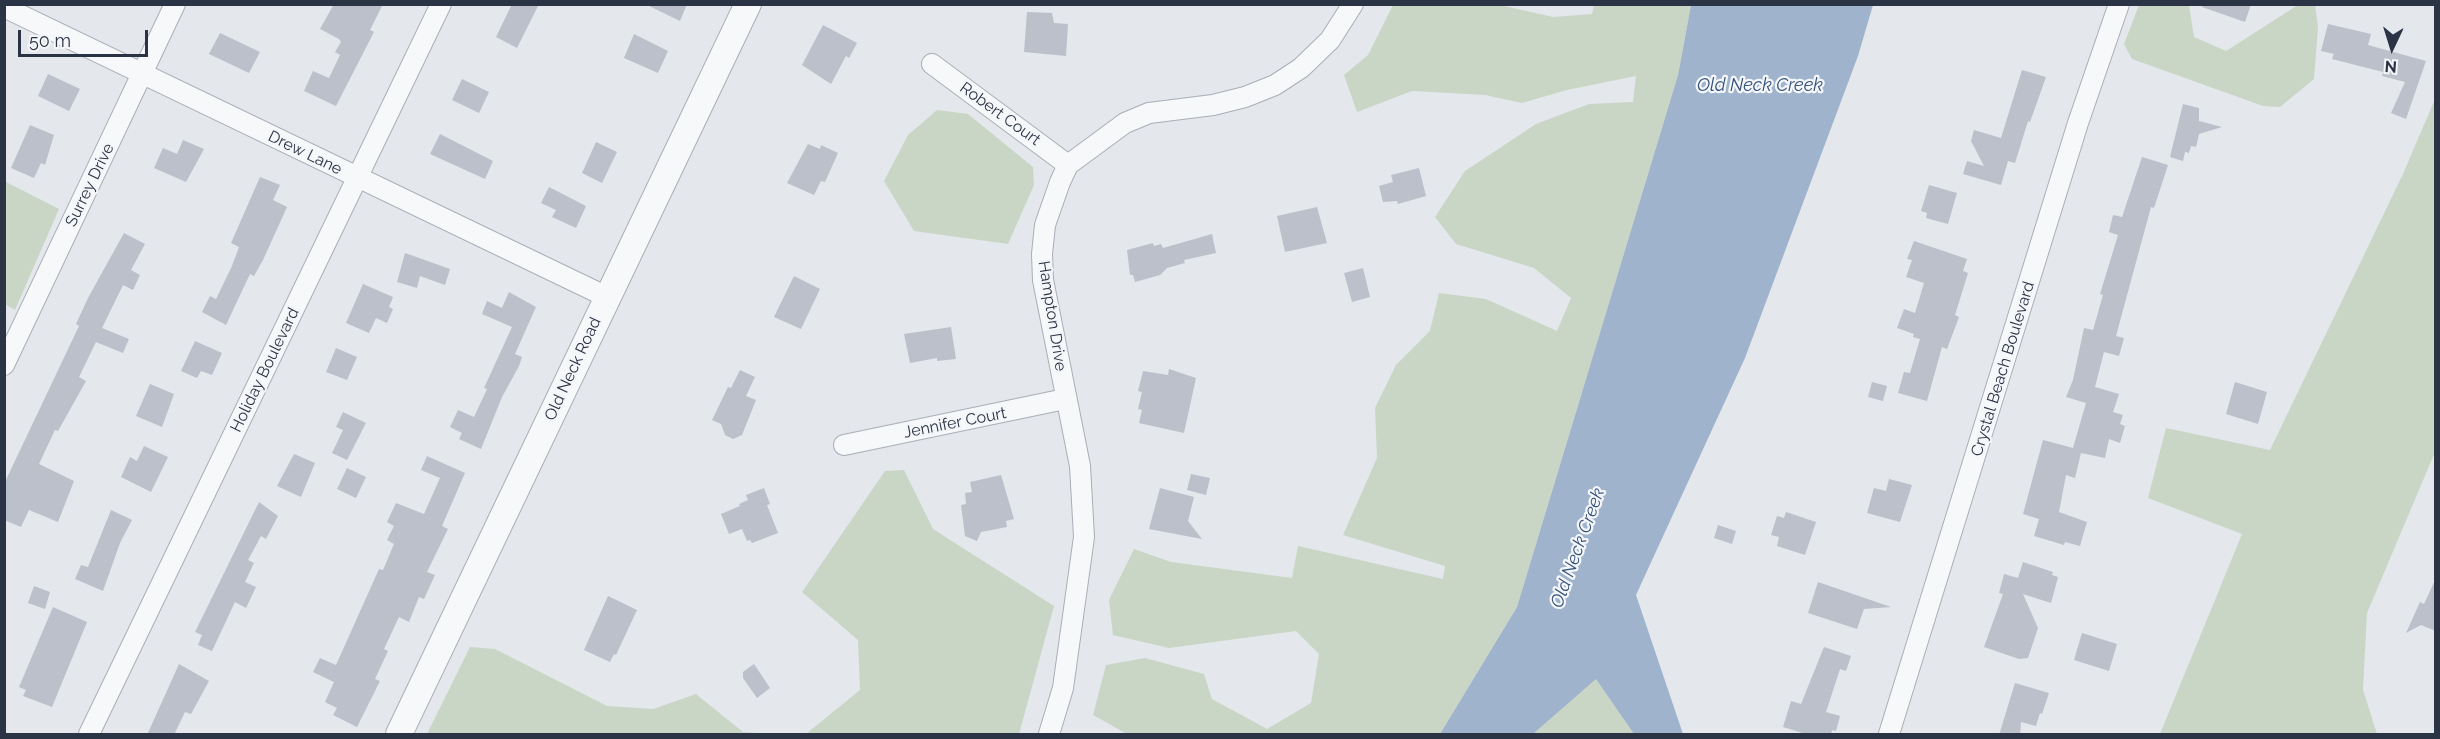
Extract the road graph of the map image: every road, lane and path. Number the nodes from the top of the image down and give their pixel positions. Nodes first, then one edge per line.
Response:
1 (175, 4) edge
2 (441, 4) edge
3 (748, 4) edge
4 (1353, 4) edge
5 (2118, 4) edge
6 (4, 7) edge
7 (932, 64) dead end
8 (144, 74) junction
9 (1068, 165) junction
10 (357, 178) junction
11 (607, 297) junction
12 (4, 365) edge
13 (1065, 399) junction
14 (844, 445) dead end
15 (89, 735) edge
16 (399, 735) edge
17 (1049, 735) edge
18 (1889, 735) edge

1 - 8 street, Surrey Drive
2 - 10 street, Holiday Boulevard
3 - 11 street, Old Neck Road
4 - 9 street
5 - 18 street, Crystal Beach Boulevard
6 - 8 street, Drew Lane
7 - 9 street, Robert Court
8 - 10 street, Drew Lane
8 - 12 street, Surrey Drive
9 - 13 street, Hampton Drive
10 - 11 street, Drew Lane
10 - 15 street, Holiday Boulevard
11 - 16 street, Old Neck Road
13 - 14 street, Jennifer Court
13 - 17 street, Hampton Drive

